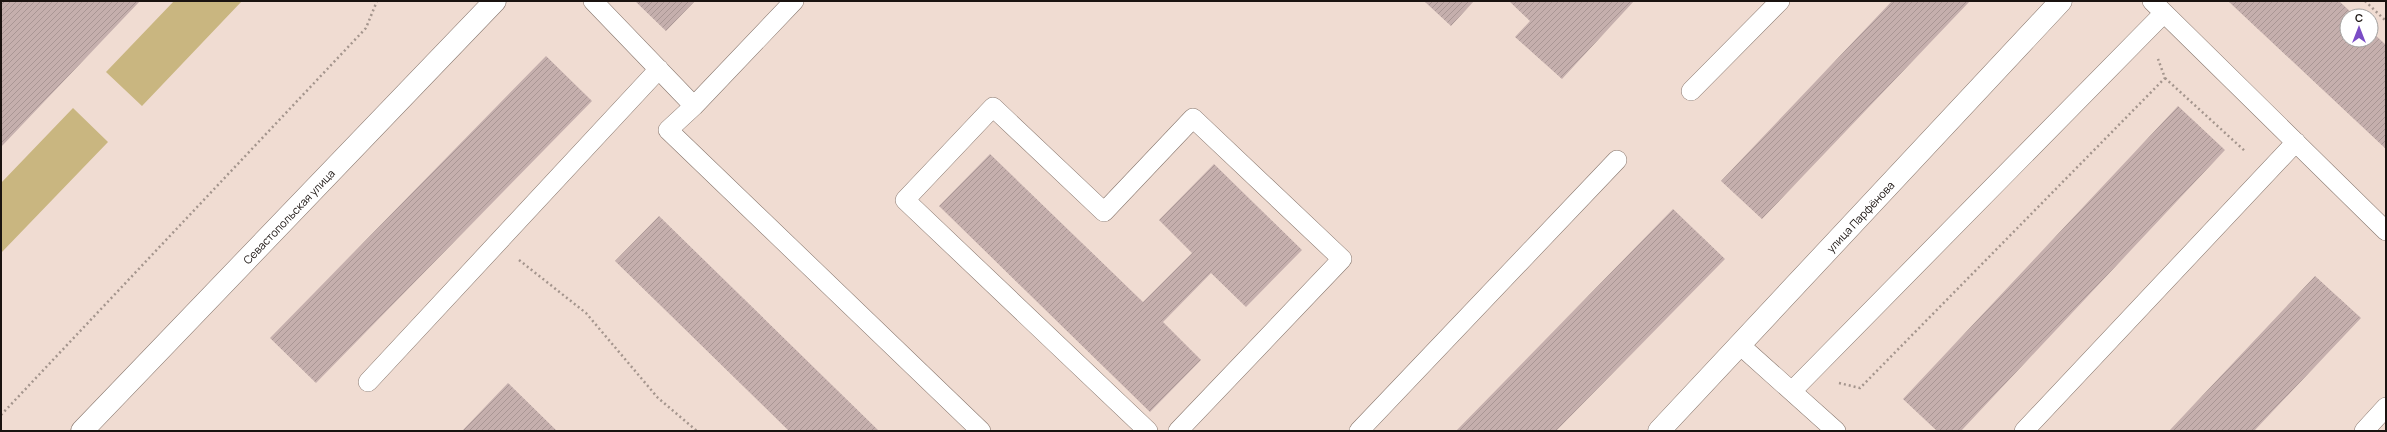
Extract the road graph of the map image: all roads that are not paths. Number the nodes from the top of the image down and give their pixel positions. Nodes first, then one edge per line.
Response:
1 (593, 1) edge
2 (794, 1) edge
3 (1780, 1) edge
4 (2061, 1) edge
5 (488, 3) edge
6 (2158, 7) edge
7 (659, 69) junction
8 (1691, 91) dead end
9 (694, 106) junction
10 (2296, 142) junction
11 (1617, 160) dead end
12 (2386, 231) edge
13 (1741, 346) junction
14 (368, 382) dead end
15 (1792, 391) junction
16 (2386, 407) edge
17 (82, 431) edge
18 (981, 431) edge
19 (1148, 431) edge
20 (1178, 431) edge
21 (1359, 431) edge
22 (1659, 431) edge
23 (1836, 431) edge
24 (2024, 431) edge
25 (2364, 431) edge

1 - 7 lane
2 - 9 lane
3 - 8 lane
4 - 13 street, улица Парфёнова
5 - 17 street, Севастопольская улица
6 - 10 lane
6 - 15 lane
7 - 9 lane
7 - 14 lane
9 - 18 lane
10 - 12 lane
10 - 24 lane
11 - 21 lane
13 - 15 lane
13 - 22 street, улица Парфёнова
15 - 23 lane
16 - 25 lane
19 - 20 lane

